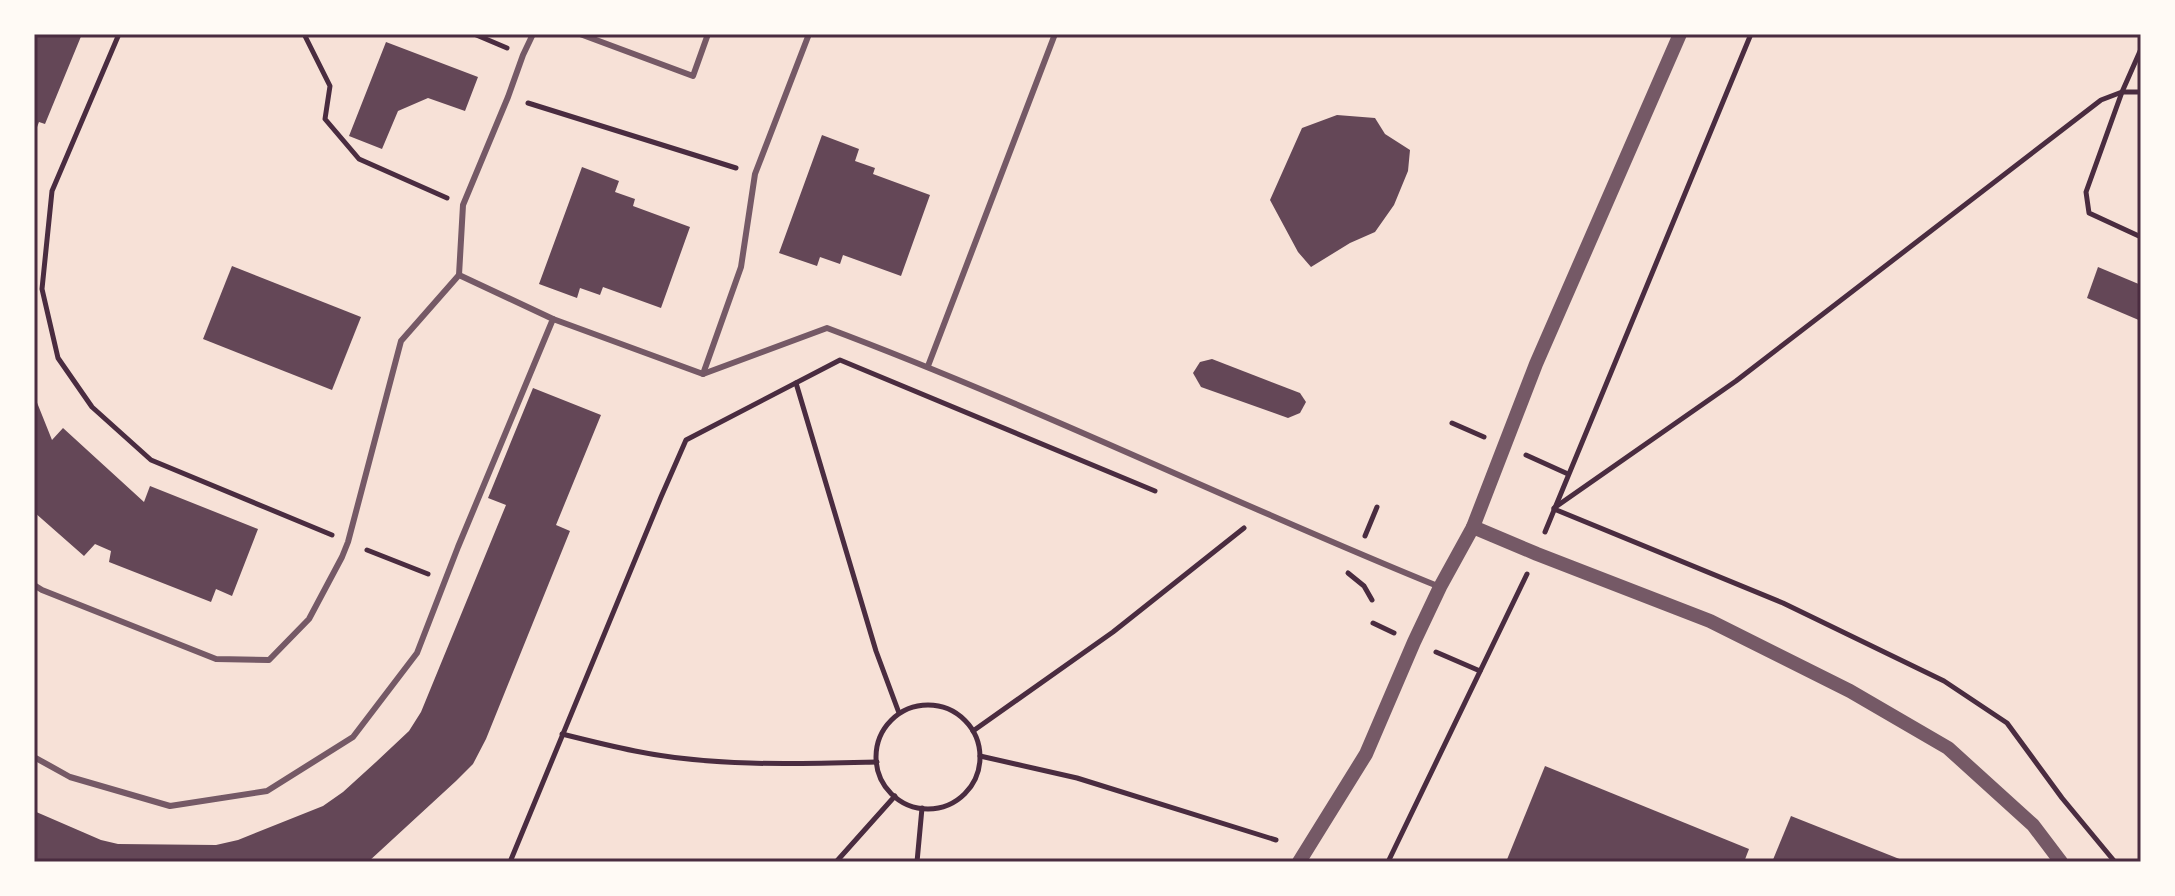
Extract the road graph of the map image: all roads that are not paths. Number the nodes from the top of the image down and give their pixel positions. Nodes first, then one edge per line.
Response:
1 (533, 34) edge
2 (580, 34) edge
3 (708, 34) edge
4 (809, 34) edge
5 (1055, 34) edge
6 (1680, 34) edge
7 (459, 275) junction
8 (553, 319) junction
9 (928, 366) junction
10 (703, 374) junction
11 (1473, 527) junction
12 (34, 585) edge
13 (1440, 587) junction
14 (34, 757) edge
15 (1299, 862) edge
16 (2061, 862) edge

1 - 7 lane
2 - 3 lane
4 - 10 lane
5 - 9 lane
6 - 11 street
7 - 8 lane
7 - 12 lane
8 - 10 lane
8 - 14 lane
9 - 10 lane
9 - 13 lane
11 - 13 street
11 - 16 street
13 - 15 street

